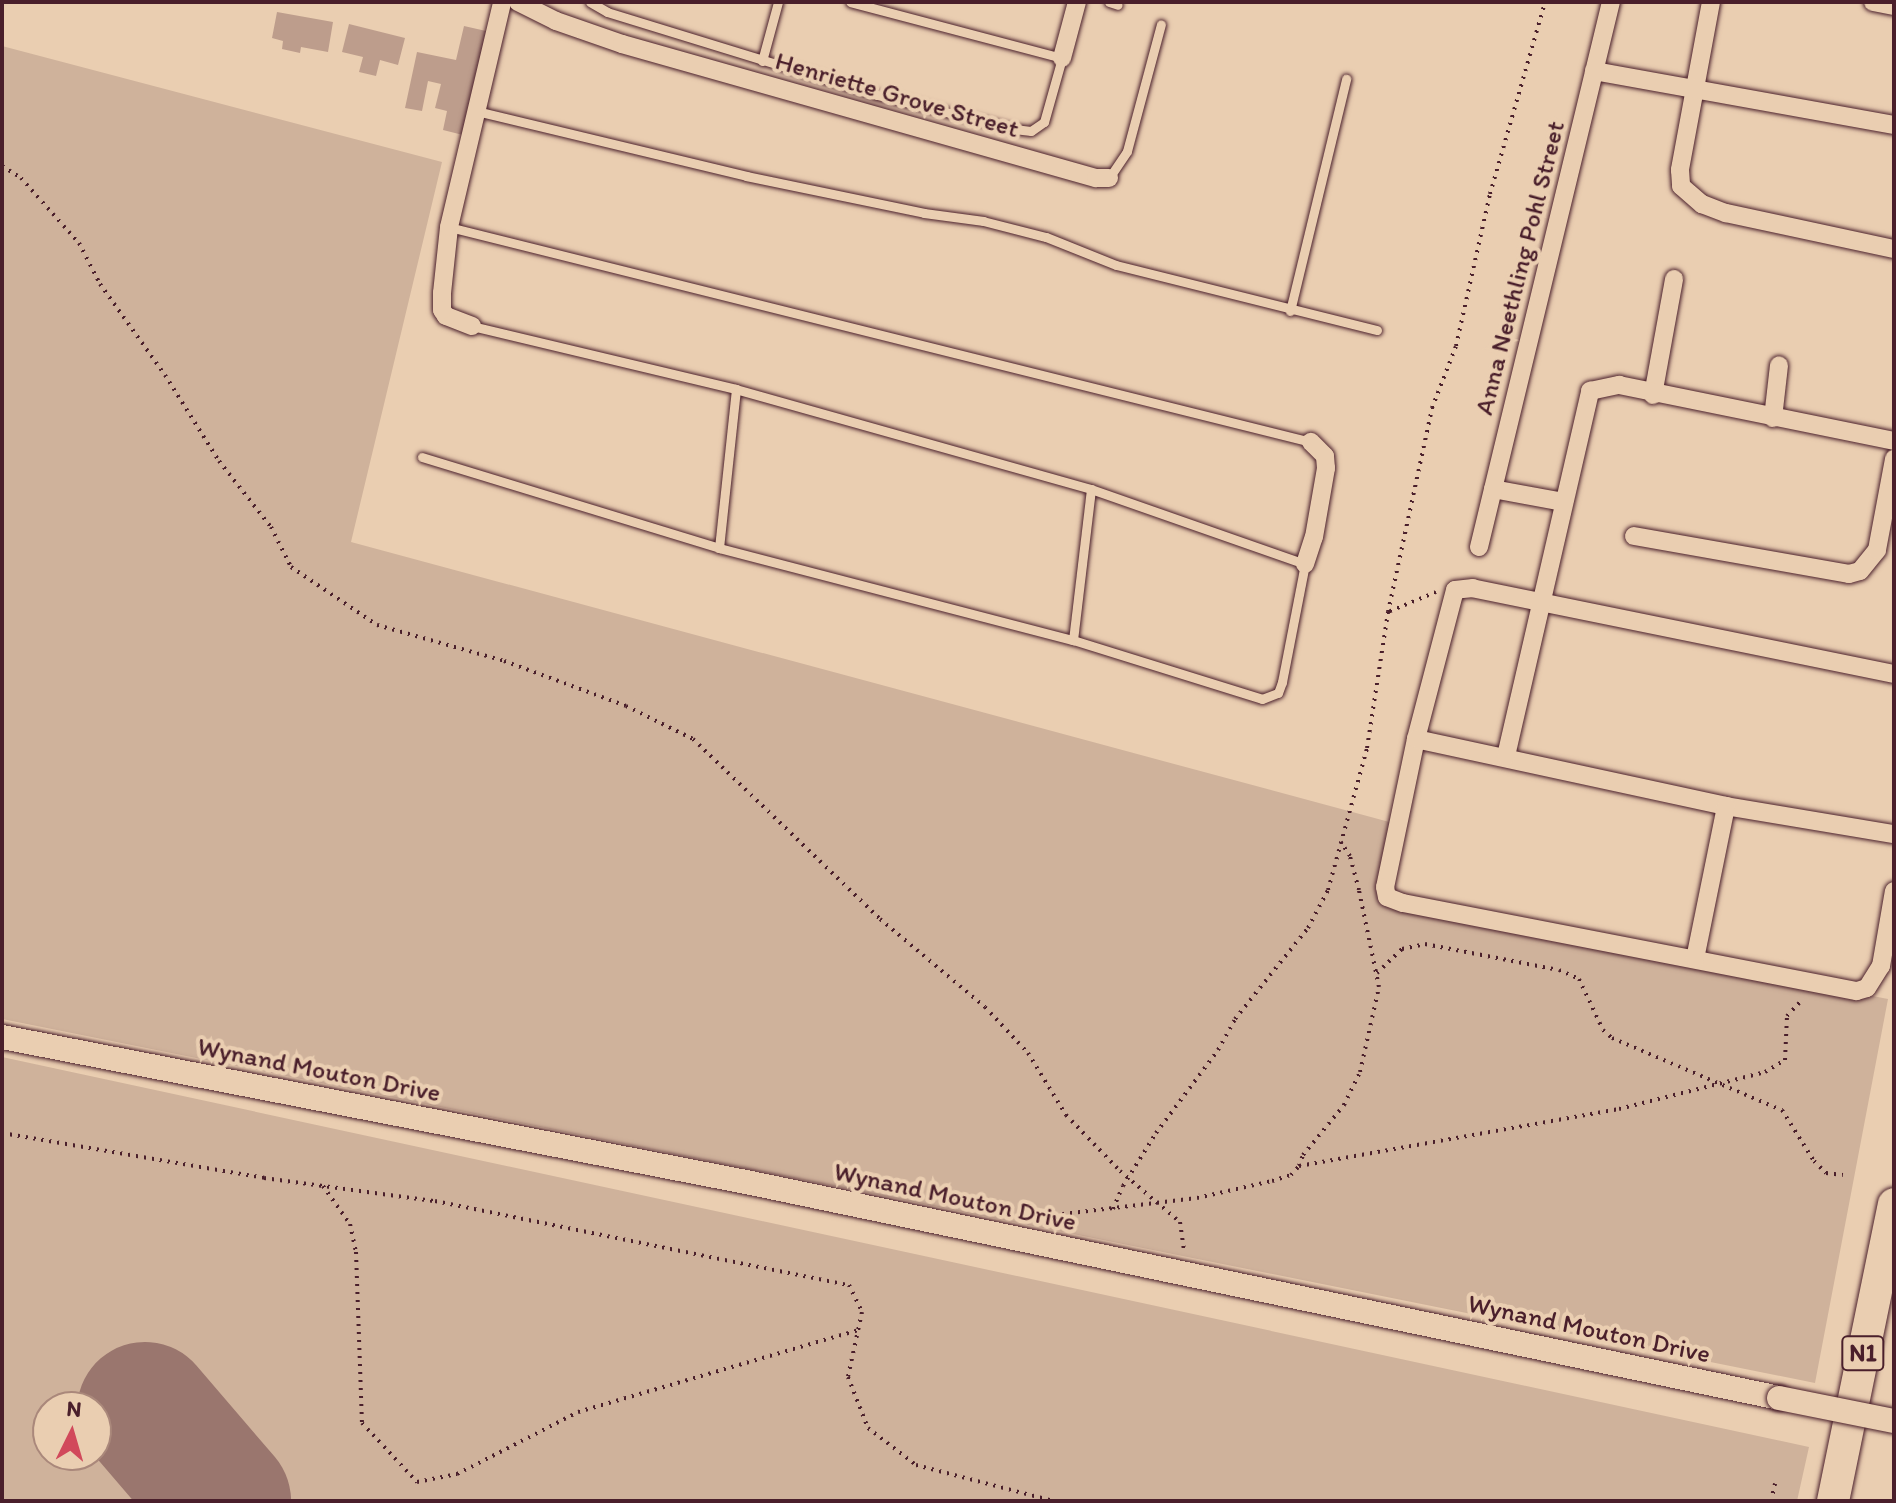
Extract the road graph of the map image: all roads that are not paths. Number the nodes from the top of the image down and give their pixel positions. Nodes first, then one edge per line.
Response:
1 (502, 2) edge
2 (518, 2) edge
3 (590, 2) edge
4 (778, 2) edge
5 (850, 2) edge
6 (1077, 2) edge
7 (1611, 2) edge
8 (1711, 2) edge
9 (1873, 2) edge
10 (1894, 6) edge
11 (1161, 24) dead end
12 (1062, 58) junction
13 (762, 61) junction
14 (1594, 71) junction
15 (1346, 79) dead end
16 (1695, 87) junction
17 (476, 111) junction
18 (1894, 125) edge
19 (1109, 178) joint
20 (449, 227) junction
21 (1894, 249) edge
22 (1674, 279) dead end
23 (1290, 311) junction
24 (472, 326) joint
25 (1377, 330) dead end
26 (1779, 365) dead end
27 (736, 389) junction
28 (1653, 395) junction
29 (1773, 418) junction
30 (1894, 441) edge
31 (1311, 442) joint
32 (422, 457) dead end
33 (1894, 459) edge
34 (1091, 489) junction
35 (1493, 489) junction
36 (1563, 502) junction
37 (1634, 536) dead end
38 (1479, 547) dead end
39 (719, 548) junction
40 (1305, 564) junction
41 (1542, 603) junction
42 (1073, 640) junction
43 (1894, 674) edge
44 (1416, 739) junction
45 (1506, 756) junction
46 (1726, 806) junction
47 (1894, 834) edge
48 (1894, 891) edge
49 (1695, 959) junction
50 (2, 1037) edge
51 (1894, 1204) edge
52 (1894, 1421) edge
53 (1833, 1501) edge

1 - 17 street
2 - 19 street, Henriette Grove Street
3 - 13 lane
4 - 13 lane
5 - 12 lane
6 - 12 street
7 - 14 street, Anna Neethling Pohl Street
8 - 16 street
9 - 10 street
11 - 19 lane, Henriette Grove Street
12 - 13 lane
14 - 16 street
14 - 35 street, Anna Neethling Pohl Street
15 - 23 lane
16 - 18 street
16 - 21 street
17 - 20 street
17 - 23 lane
20 - 24 street
20 - 31 lane
22 - 28 street
23 - 25 lane
24 - 27 lane
26 - 29 street
27 - 34 lane
27 - 39 lane
28 - 29 street
28 - 36 street
29 - 30 street
31 - 40 street
32 - 39 lane
33 - 37 street
34 - 40 lane
34 - 42 lane
35 - 36 street
35 - 38 street, Anna Neethling Pohl Street
36 - 41 street
39 - 42 lane
40 - 42 lane
41 - 43 street
41 - 44 street
41 - 45 street
44 - 45 street
44 - 49 street
45 - 46 street
46 - 47 street
46 - 49 street
48 - 49 street
50 - 52 street, Wynand Mouton Drive, bridge
51 - 53 highway, N1

